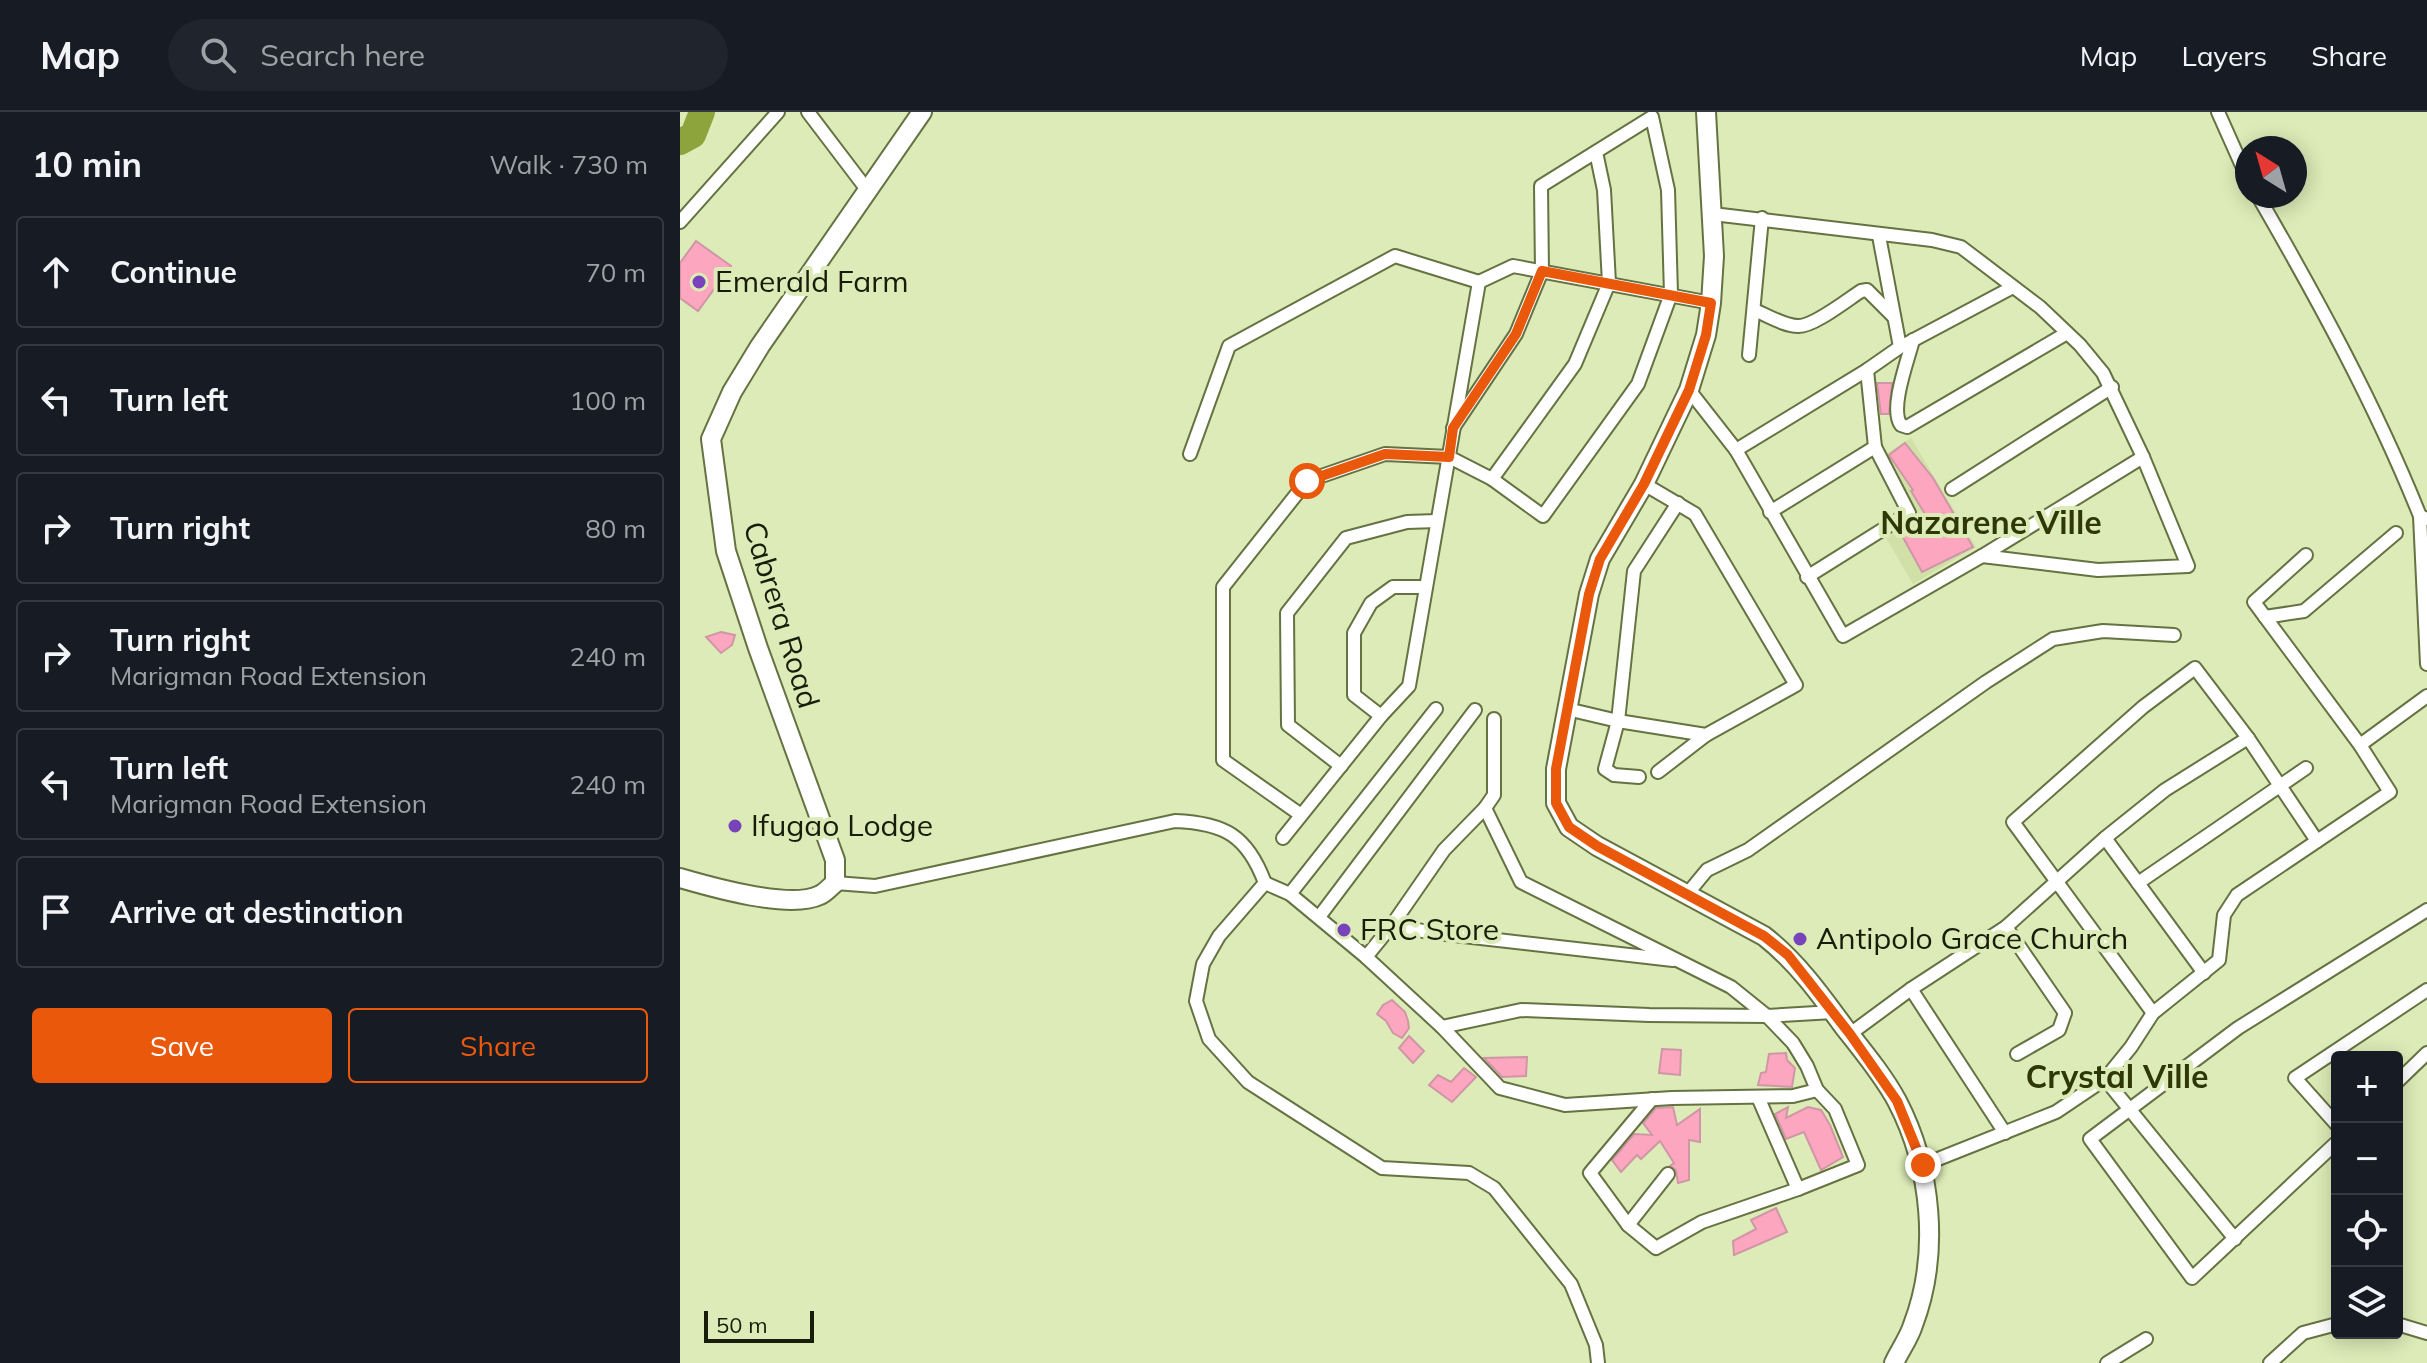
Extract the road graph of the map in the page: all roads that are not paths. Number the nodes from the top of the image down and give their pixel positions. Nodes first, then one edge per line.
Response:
1 (778, 112) edge
2 (808, 112) edge
3 (922, 112) edge
4 (1706, 112) edge
5 (2218, 112) edge
6 (2235, 150) edge
7 (1596, 152) junction
8 (868, 191) junction
9 (2265, 208) edge
10 (1713, 214) junction
11 (1762, 218) junction
12 (680, 222) edge
13 (1879, 236) junction
14 (1542, 271) junction
15 (1479, 282) junction
16 (1609, 283) junction
17 (2013, 287) junction
18 (1671, 294) junction
19 (1711, 303) junction
20 (1754, 310) junction
21 (1895, 318) junction
22 (2067, 333) junction
23 (1913, 340) junction
24 (1900, 347) junction
25 (1749, 355) dead end
26 (1867, 370) junction
27 (2112, 387) junction
28 (1689, 390) junction
29 (1453, 428) junction
30 (1875, 447) junction
31 (1736, 450) junction
32 (1190, 454) dead end
33 (1449, 457) junction
34 (2143, 457) junction
35 (1492, 479) junction
36 (1644, 484) junction
37 (1952, 489) dead end
38 (1678, 503) junction
39 (1770, 512) junction
40 (2423, 518) edge
41 (1437, 521) junction
42 (2396, 533) dead end
43 (2306, 555) dead end
44 (1982, 556) junction
45 (1807, 577) junction
46 (1426, 587) junction
47 (2265, 617) junction
48 (2174, 635) dead end
49 (2427, 664) edge
50 (2427, 696) edge
51 (1436, 709) dead end
52 (1567, 709) junction
53 (1475, 710) dead end
54 (1381, 716) junction
55 (1494, 719) dead end
56 (1618, 721) junction
57 (1706, 735) junction
58 (2248, 738) junction
59 (2360, 745) junction
60 (1341, 766) junction
61 (2306, 768) dead end
62 (1658, 772) dead end
63 (1639, 777) dead end
64 (2280, 786) junction
65 (1485, 808) junction
66 (1301, 815) junction
67 (1283, 838) dead end
68 (2105, 838) junction
69 (2317, 841) junction
70 (680, 878) edge
71 (835, 883) junction
72 (1265, 883) junction
73 (2059, 883) junction
74 (2138, 883) junction
75 (1688, 893) junction
76 (1290, 894) junction
77 (2427, 910) edge
78 (1319, 917) junction
79 (1392, 925) junction
80 (2006, 927) junction
81 (1366, 957) junction
82 (1685, 962) junction
83 (2204, 973) junction
84 (1911, 989) junction
85 (2427, 990) edge
86 (1833, 1012) junction
87 (2153, 1013) junction
88 (1767, 1016) junction
89 (1442, 1027) junction
90 (1850, 1034) junction
91 (2427, 1053) edge
92 (2017, 1054) dead end
93 (2403, 1076) edge
94 (2105, 1079) junction
95 (1817, 1090) junction
96 (1758, 1097) junction
97 (1652, 1099) junction
98 (2131, 1109) junction
99 (2335, 1123) edge
100 (2005, 1133) junction
101 (2331, 1148) edge
102 (1923, 1165) junction
103 (1668, 1174) dead end
104 (1798, 1189) junction
105 (1628, 1225) junction
106 (2235, 1239) junction
107 (2331, 1326) edge
108 (2403, 1326) edge
109 (2427, 1333) edge
110 (2146, 1339) dead end
111 (1598, 1363) edge
112 (1894, 1363) edge
113 (2107, 1363) edge
114 (2270, 1363) edge

1 - 12 street
2 - 8 street
3 - 8 street, Cabrera Road
4 - 10 street
5 - 6 street
7 - 14 street
7 - 16 street
7 - 18 street
8 - 71 street, Cabrera Road
9 - 40 street
10 - 11 street
10 - 19 street
11 - 13 street
11 - 20 street
13 - 17 street
13 - 21 street
14 - 15 street
14 - 16 street
14 - 29 street
15 - 29 street
15 - 32 street
16 - 18 street
16 - 35 street
17 - 22 street
17 - 23 street
18 - 19 street
18 - 35 street
19 - 28 street
20 - 21 street
20 - 25 street
21 - 24 street
22 - 23 street
22 - 27 street
23 - 24 street
24 - 26 street
26 - 30 street
26 - 31 street
27 - 34 street
27 - 37 street
28 - 31 street
28 - 36 street
29 - 33 street
30 - 39 street
30 - 45 street
31 - 39 street
33 - 35 street
33 - 41 street
33 - 66 street
34 - 44 street
34 - 44 street
36 - 38 street
36 - 52 street
38 - 56 street
38 - 57 street
39 - 45 street
40 - 49 street
41 - 46 street
41 - 60 street
42 - 47 street
43 - 47 street
44 - 45 street
46 - 54 street
46 - 54 street
47 - 59 street
48 - 75 street
50 - 59 street
51 - 76 street
52 - 56 street
52 - 75 street
53 - 78 street
54 - 60 street
55 - 65 street
56 - 57 street
56 - 63 street
57 - 62 street
58 - 64 street
58 - 68 street
58 - 73 street
59 - 69 street
60 - 66 street
61 - 64 street
64 - 69 street
64 - 74 street
65 - 79 street
65 - 82 street
66 - 67 street
68 - 73 street
68 - 74 street
69 - 83 street
70 - 71 street
71 - 72 street
72 - 76 street
72 - 111 street
73 - 80 street
73 - 87 street
74 - 83 street
75 - 86 street
76 - 78 street
77 - 98 street
78 - 81 street
79 - 81 street
79 - 82 street
80 - 84 street
80 - 92 street
81 - 89 street
82 - 88 street
83 - 87 street
84 - 90 street
84 - 100 street
85 - 99 street
86 - 88 street
86 - 90 street
87 - 94 street
88 - 89 street
88 - 95 street
89 - 97 street
90 - 102 street
91 - 93 street
94 - 98 street
94 - 100 street
95 - 96 street
95 - 104 street
96 - 97 street
96 - 104 street
97 - 105 street
98 - 106 street
98 - 106 street
100 - 102 street
101 - 106 street
102 - 112 street
103 - 105 street
104 - 105 street
107 - 114 street
108 - 109 street
110 - 113 street

